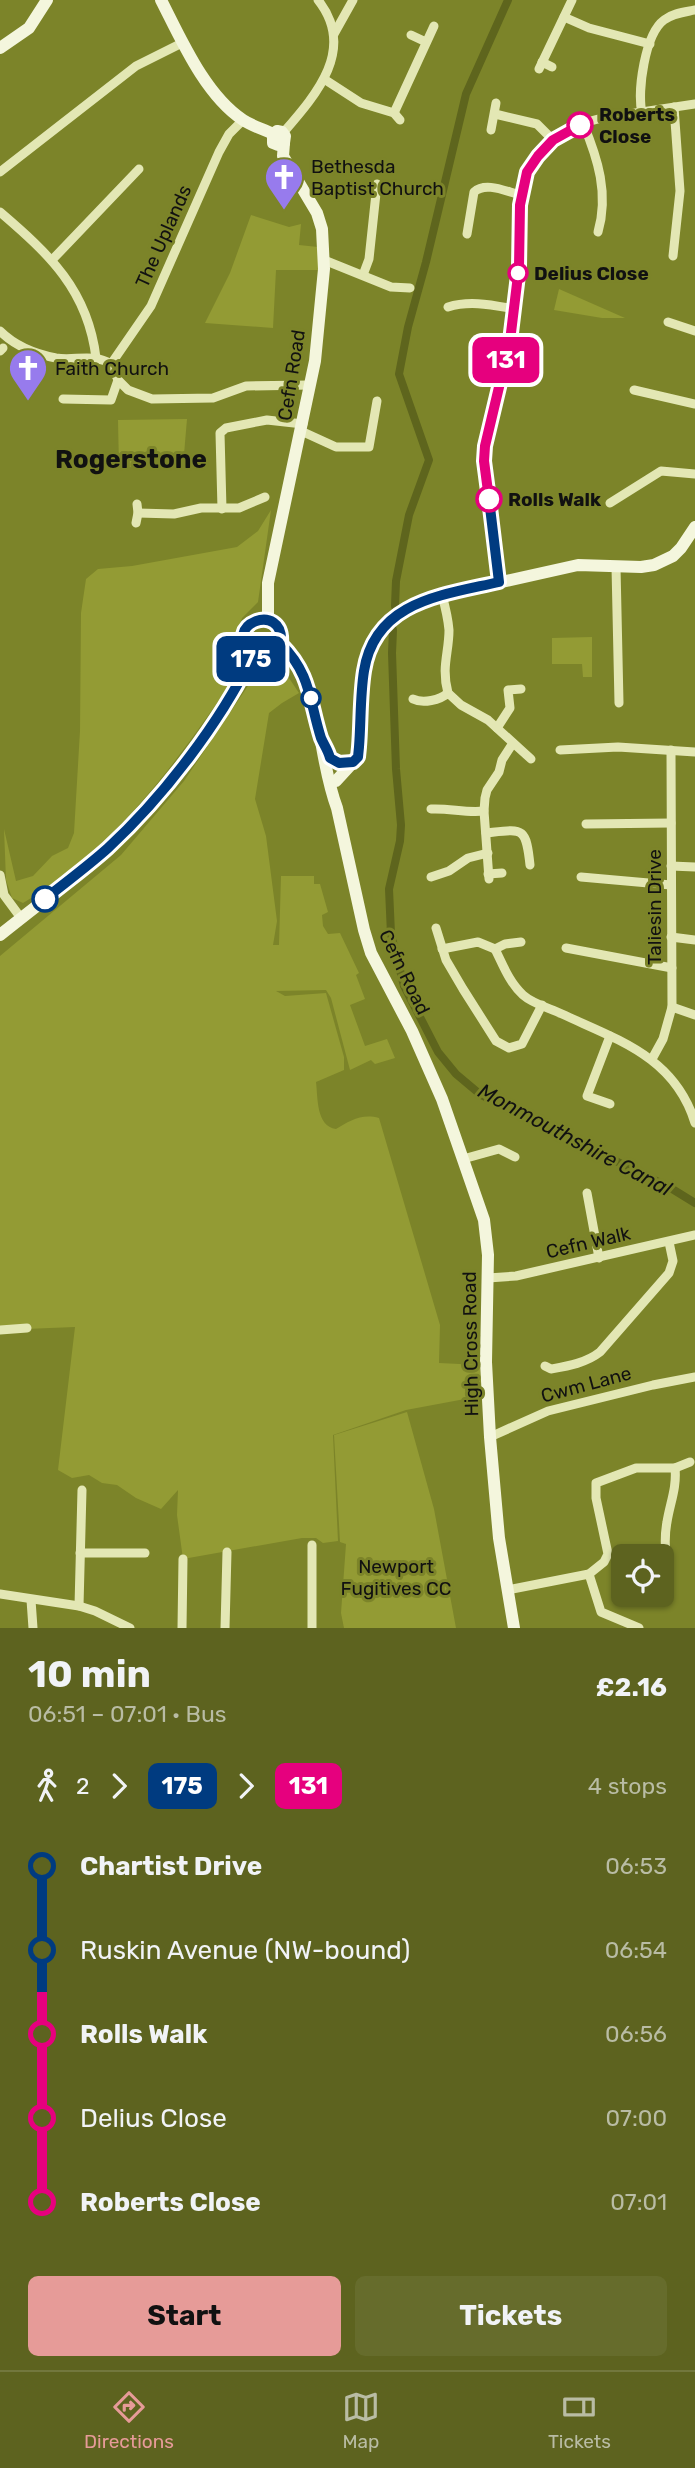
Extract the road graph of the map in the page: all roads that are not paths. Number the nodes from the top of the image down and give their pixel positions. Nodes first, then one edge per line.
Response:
1 (47, 0) edge
2 (161, 0) edge
3 (318, 0) edge
4 (354, 0) edge
5 (572, 0) edge
6 (695, 10) edge
7 (564, 17) junction
8 (434, 26) dead end
9 (334, 34) junction
10 (411, 35) dead end
11 (426, 42) junction
12 (183, 43) junction
13 (650, 44) junction
14 (0, 48) edge
15 (552, 67) dead end
16 (324, 79) junction
17 (496, 103) dead end
18 (695, 104) edge
19 (674, 107) junction
20 (642, 113) junction
21 (495, 114) junction
22 (243, 120) junction
23 (583, 124) junction
24 (491, 131) dead end
25 (280, 136) junction
26 (553, 140) junction
27 (139, 169) dead end
28 (0, 173) edge
29 (377, 184) dead end
30 (521, 195) junction
31 (0, 212) edge
32 (598, 232) dead end
33 (467, 234) dead end
34 (673, 256) dead end
35 (52, 260) junction
36 (324, 260) junction
37 (363, 275) junction
38 (410, 288) dead end
39 (448, 307) dead end
40 (515, 309) junction
41 (668, 322) dead end
42 (0, 331) edge
43 (695, 331) edge
44 (96, 358) junction
45 (111, 364) junction
46 (118, 380) junction
47 (310, 386) junction
48 (634, 390) dead end
49 (63, 400) dead end
50 (377, 401) dead end
51 (695, 404) edge
52 (302, 428) junction
53 (695, 474) edge
54 (265, 497) dead end
55 (610, 503) dead end
56 (222, 509) junction
57 (137, 513) dead end
58 (695, 527) edge
59 (616, 567) junction
60 (499, 582) junction
61 (442, 595) junction
62 (268, 620) junction
63 (281, 644) junction
64 (253, 655) junction
65 (521, 689) dead end
66 (448, 693) junction
67 (413, 699) dead end
68 (619, 703) dead end
69 (497, 728) junction
70 (513, 743) junction
71 (560, 750) dead end
72 (671, 750) junction
73 (695, 752) edge
74 (531, 759) dead end
75 (353, 762) junction
76 (330, 767) junction
77 (337, 808) junction
78 (431, 809) dead end
79 (484, 811) junction
80 (671, 823) junction
81 (586, 824) dead end
82 (486, 833) junction
83 (488, 853) junction
84 (530, 864) dead end
85 (671, 866) junction
86 (695, 867) edge
87 (502, 873) dead end
88 (0, 875) edge
89 (431, 877) dead end
90 (581, 877) dead end
91 (671, 885) junction
92 (21, 918) junction
93 (436, 928) dead end
94 (0, 935) edge
95 (671, 937) junction
96 (695, 940) edge
97 (521, 942) dead end
98 (495, 948) junction
99 (566, 948) dead end
100 (442, 949) junction
101 (672, 968) junction
102 (542, 1005) junction
103 (672, 1007) junction
104 (695, 1015) edge
105 (610, 1036) junction
106 (652, 1059) junction
107 (429, 1068) joint
108 (610, 1104) dead end
109 (695, 1123) edge
110 (515, 1157) dead end
111 (463, 1159) junction
112 (587, 1193) dead end
113 (695, 1235) edge
114 (669, 1242) junction
115 (599, 1258) junction
116 (488, 1278) junction
117 (27, 1328) dead end
118 (0, 1330) edge
119 (545, 1366) dead end
120 (695, 1377) edge
121 (490, 1437) junction
122 (690, 1462) dead end
123 (675, 1468) junction
124 (82, 1490) dead end
125 (664, 1544) edge
126 (312, 1545) dead end
127 (227, 1552) dead end
128 (80, 1553) junction
129 (145, 1553) dead end
130 (183, 1559) dead end
131 (589, 1574) junction
132 (507, 1591) junction
133 (0, 1594) edge
134 (31, 1600) junction
135 (79, 1606) junction
136 (33, 1628) edge
137 (130, 1628) edge
138 (181, 1628) edge
139 (225, 1628) edge
140 (312, 1628) edge
141 (514, 1628) edge
142 (639, 1628) edge

1 - 14 main road
2 - 12 main road
3 - 9 street
4 - 9 street
5 - 7 street
6 - 13 street
7 - 13 street
7 - 15 street
8 - 11 street
9 - 16 street
10 - 11 street
11 - 16 street
12 - 22 main road
12 - 28 street
13 - 20 street
16 - 25 street
17 - 21 street
18 - 19 street
19 - 20 street
19 - 34 street
20 - 23 street
21 - 24 street
21 - 26 street
22 - 25 main road
22 - 45 street, The Uplands
23 - 26 street
23 - 32 street
25 - 36 main road, Cefn Road
26 - 30 street
27 - 35 street
29 - 37 street
30 - 33 street
30 - 40 street
31 - 35 street
35 - 44 street
36 - 37 street
36 - 47 main road, Cefn Road
37 - 38 street
39 - 40 street
40 - 60 street
41 - 43 street
42 - 44 street
44 - 45 street
45 - 46 street
46 - 47 street
46 - 49 street
47 - 52 main road, Cefn Road
48 - 51 street
50 - 52 street
52 - 56 street
52 - 62 main road, Cefn Road
53 - 55 street
54 - 56 street
56 - 57 street
58 - 59 main road
59 - 60 main road
59 - 68 street
60 - 61 main road
61 - 66 street
61 - 75 main road
62 - 63 main road
62 - 64 main road
63 - 64 main road
63 - 76 main road, Cefn Road
64 - 92 main road
65 - 69 street
66 - 67 street
66 - 69 street
69 - 70 street
70 - 74 street
70 - 79 street
71 - 72 street
72 - 73 street
72 - 80 street, Taliesin Drive
75 - 76 main road
75 - 76 main road
76 - 77 main road, Cefn Road
76 - 77 main road, Cefn Road
77 - 107 main road, Cefn Road
78 - 79 street
79 - 82 street
80 - 81 street
80 - 85 street, Taliesin Drive
82 - 83 street
82 - 84 street
83 - 87 street
83 - 89 street
85 - 86 street
85 - 91 street, Taliesin Drive
88 - 92 street
90 - 91 street
91 - 95 street, Taliesin Drive
92 - 94 main road
93 - 100 street
95 - 96 street
95 - 101 street, Taliesin Drive
97 - 98 street
98 - 100 street
98 - 102 street
99 - 101 street
100 - 102 street
101 - 103 street, Taliesin Drive
102 - 105 street
103 - 104 street
103 - 106 street, Taliesin Drive
105 - 106 street
105 - 108 street
106 - 109 street
107 - 111 main road, High Cross Road
110 - 111 street
111 - 116 main road, High Cross Road
112 - 115 street
113 - 114 street, Cefn Walk
114 - 115 street, Cefn Walk
114 - 119 street
115 - 116 street, Cefn Walk
116 - 121 main road, High Cross Road
117 - 118 street
120 - 121 street, Cwm Lane
121 - 132 main road, High Cross Road
122 - 123 street
123 - 125 street
123 - 131 street
124 - 128 street
126 - 140 street
127 - 139 street
128 - 129 street
128 - 135 street
130 - 138 street
131 - 132 street
131 - 142 street
132 - 141 main road, High Cross Road
133 - 134 street
134 - 135 street
134 - 136 street
135 - 137 street

